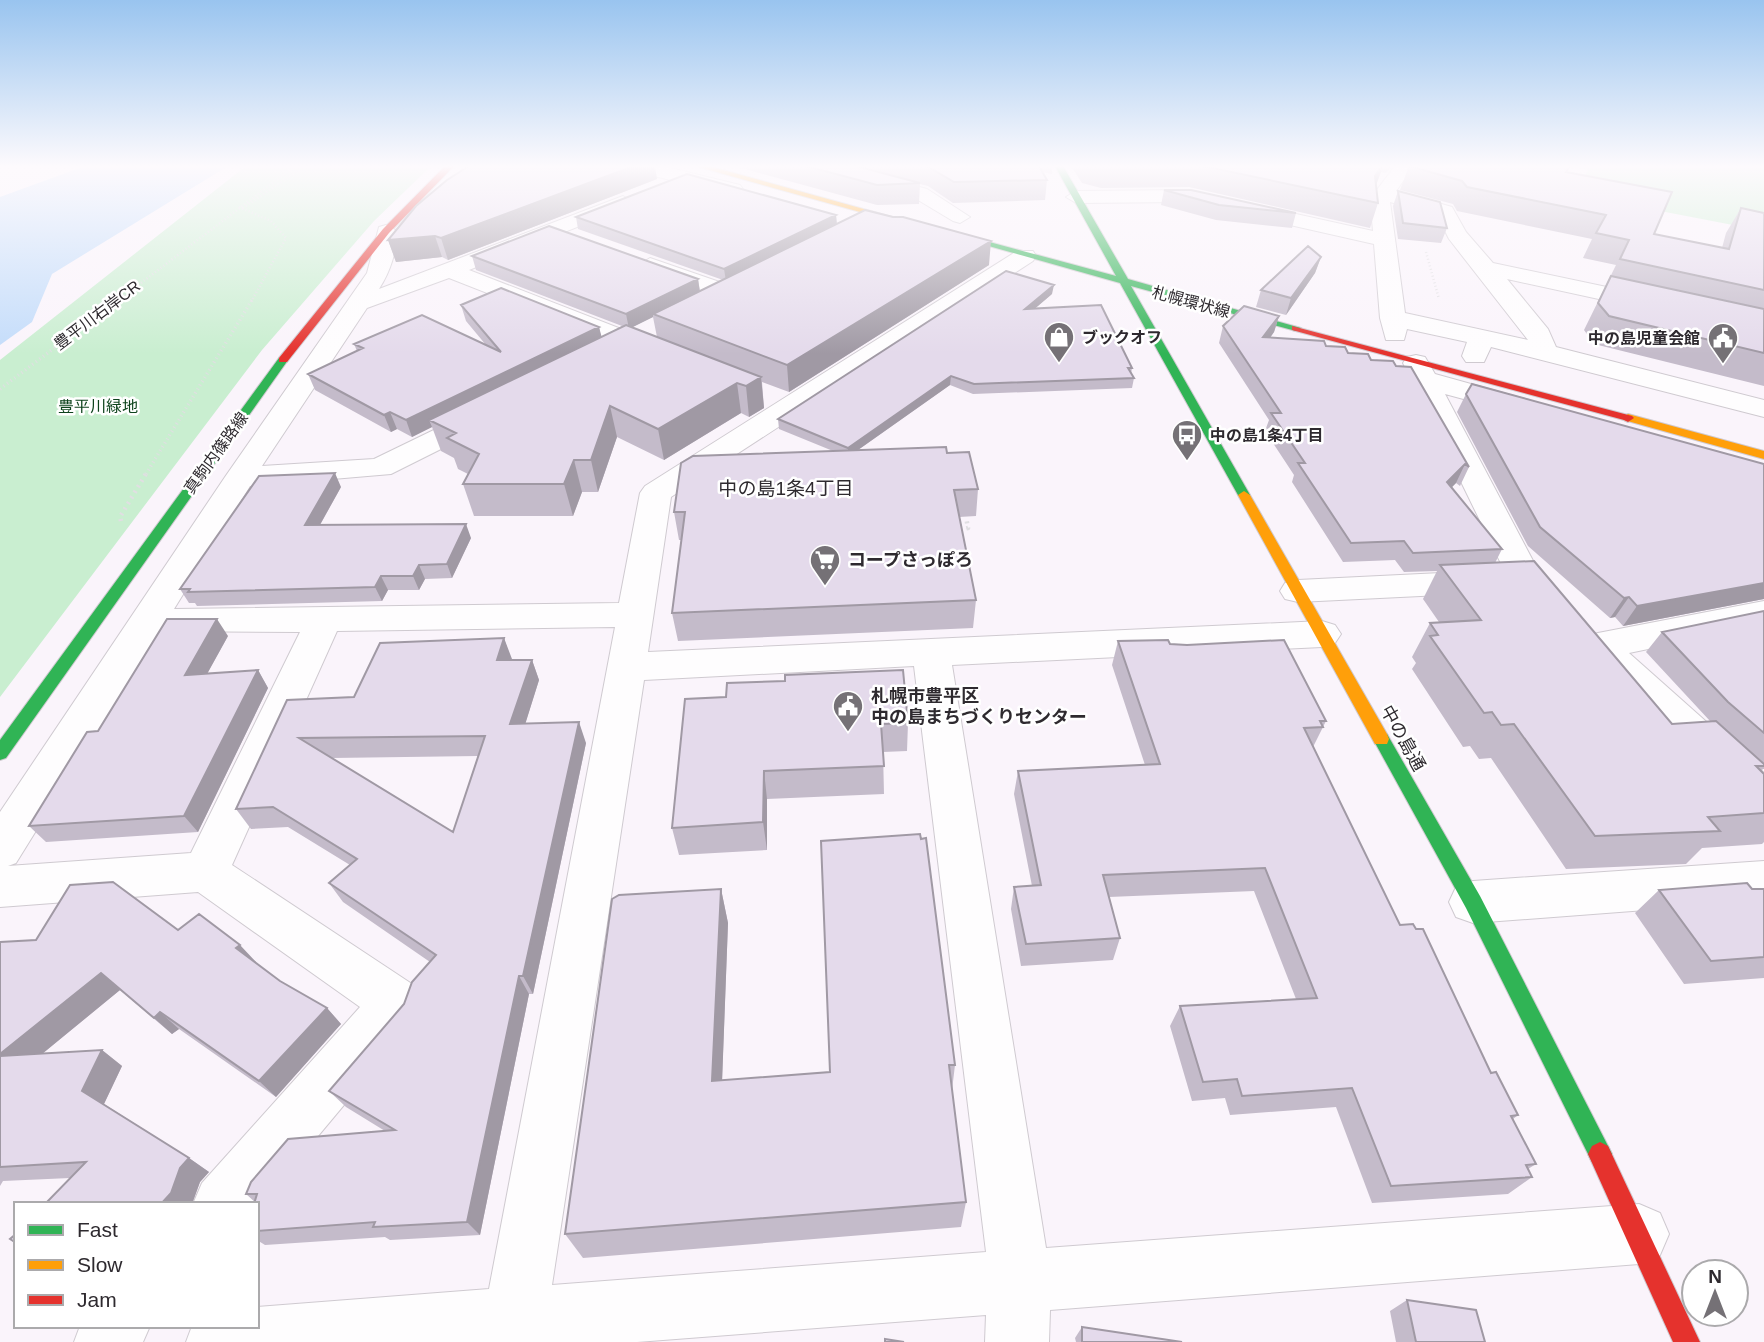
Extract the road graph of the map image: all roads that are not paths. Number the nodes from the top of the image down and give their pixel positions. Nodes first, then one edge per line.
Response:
1 (388, 229) edge
2 (556, 229) edge
3 (862, 229) edge
4 (926, 229) edge
5 (1094, 229) edge
6 (1334, 229) edge
7 (1383, 229) edge
8 (1456, 229) edge
9 (553, 230) junction
10 (932, 230) junction
11 (386, 231) junction
12 (578, 239) edge
13 (1384, 240) junction
14 (1086, 250) dead end
15 (1025, 256) junction
16 (628, 257) edge
17 (1110, 257) junction
18 (1135, 264) dead end
19 (1485, 268) junction
20 (450, 270) junction
21 (753, 281) edge
22 (1125, 284) junction
23 (729, 293) junction
24 (357, 303) junction
25 (1683, 310) edge
26 (693, 312) edge
27 (669, 324) edge
28 (1390, 328) junction
29 (634, 342) junction
30 (1545, 352) junction
31 (597, 360) edge
32 (1420, 361) junction
33 (682, 362) edge
34 (501, 408) edge
35 (1764, 409) edge
36 (1764, 455) edge
37 (1764, 475) edge
38 (240, 477) junction
39 (1526, 580) junction
40 (1298, 591) junction
41 (1764, 613) edge
42 (635, 615) junction
43 (324, 619) junction
44 (147, 622) junction
45 (1322, 634) junction
46 (1598, 646) junction
47 (931, 653) junction
48 (626, 667) junction
49 (0, 753) edge
50 (1764, 799) edge
51 (0, 850) edge
52 (205, 872) junction
53 (1764, 881) edge
54 (0, 887) edge
55 (1473, 902) junction
56 (225, 1202) edge
57 (1639, 1234) junction
58 (1019, 1282) junction
59 (511, 1330) edge
60 (218, 1342) edge
61 (1017, 1342) edge
62 (1688, 1342) edge

1 - 11 main road, 真駒内篠路線
2 - 9 street
3 - 10 street
4 - 10 main road, 札幌環状線
5 - 17 main road, 中の島通
6 - 13 street
7 - 13 street
8 - 19 street
9 - 12 street
9 - 20 street
10 - 15 main road, 札幌環状線
11 - 24 street
11 - 49 main road, 真駒内篠路線
13 - 28 street
14 - 17 main road
15 - 22 main road, 札幌環状線
15 - 42 street
16 - 23 street
17 - 18 main road
17 - 22 main road, 中の島通
19 - 25 street
19 - 30 street
20 - 24 street
20 - 29 street
21 - 23 street
22 - 32 main road, 札幌環状線
22 - 40 main road, 中の島通
23 - 26 street
24 - 38 street
27 - 29 street
28 - 30 street
28 - 32 main road, 札幌環状線
29 - 31 street
29 - 33 street
30 - 35 street
32 - 36 main road, 札幌環状線
32 - 37 street
32 - 39 street
34 - 38 street
38 - 44 street
39 - 40 street
39 - 46 street
40 - 45 main road, 中の島通
41 - 46 street
42 - 43 street
42 - 48 street
43 - 44 street
43 - 52 street
44 - 51 street
45 - 47 street
45 - 55 main road, 中の島通
46 - 50 street
47 - 48 street
47 - 58 street
48 - 59 street
52 - 54 street
52 - 56 street
53 - 55 street
55 - 57 main road, 中の島通
57 - 58 street
57 - 62 main road, 中の島通
58 - 59 street
58 - 61 street
59 - 60 street

